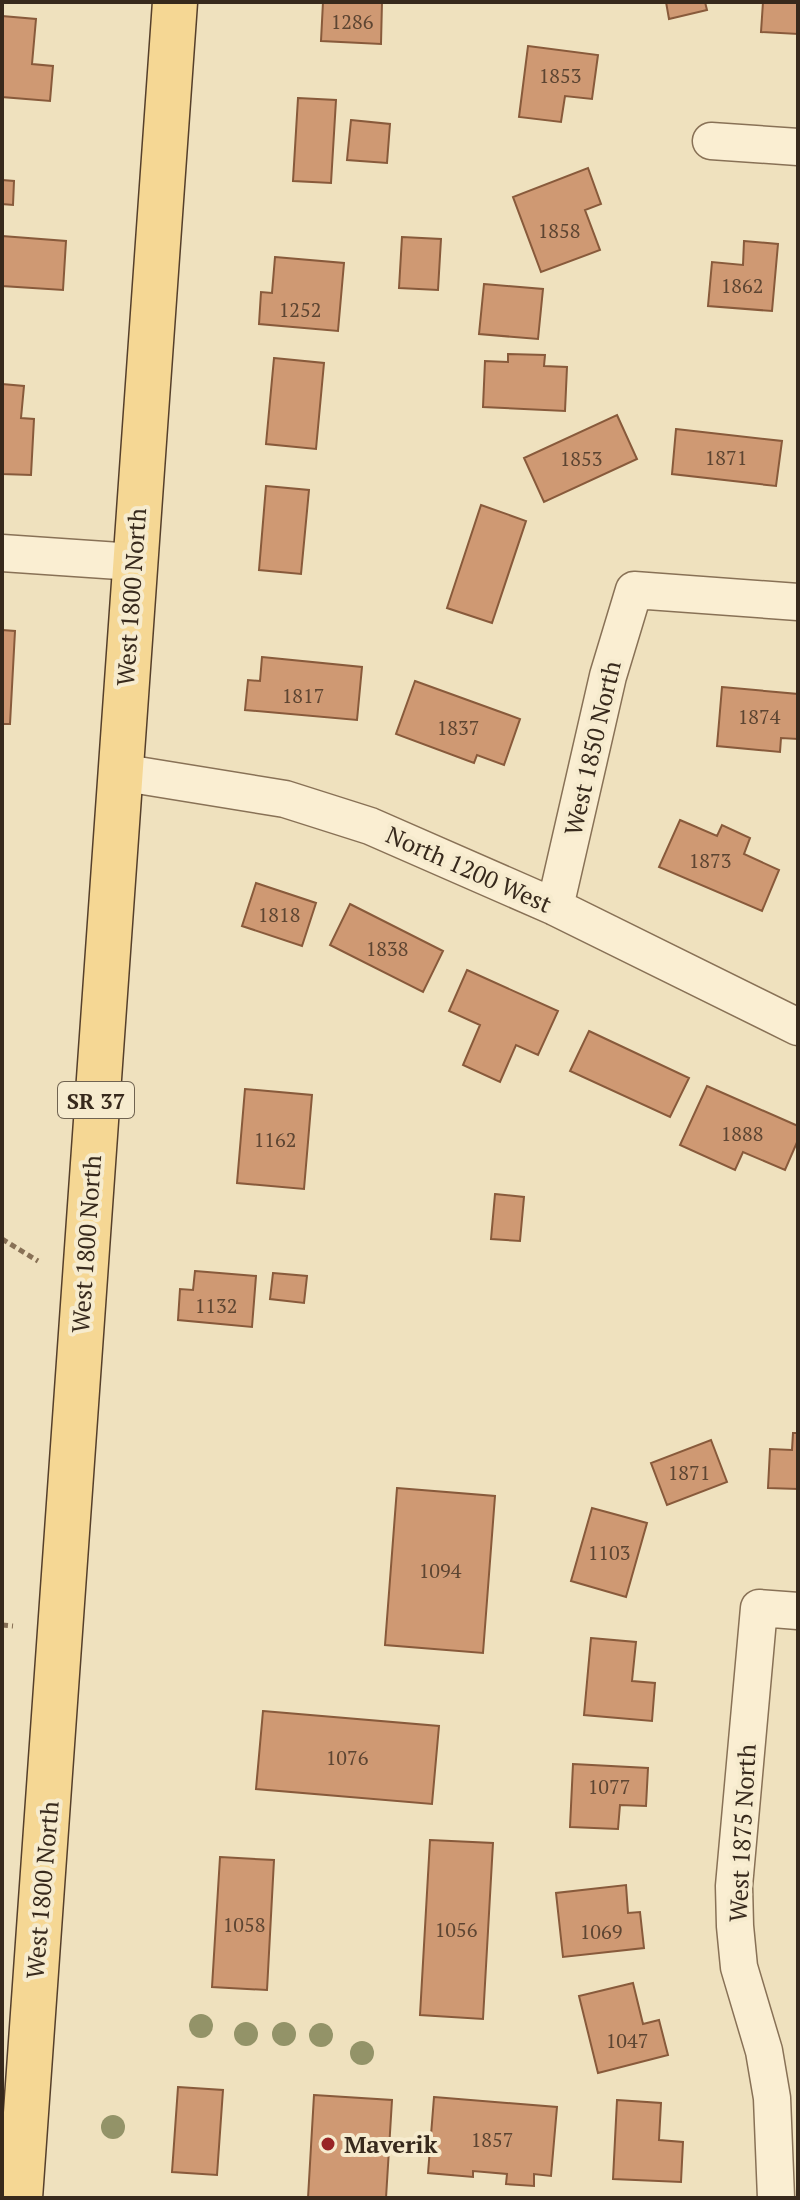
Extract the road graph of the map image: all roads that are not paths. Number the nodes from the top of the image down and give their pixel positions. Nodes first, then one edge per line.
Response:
1 (175, 2) edge
2 (711, 141) dead end
3 (798, 147) edge
4 (2, 553) edge
5 (134, 562) junction
6 (798, 602) edge
7 (119, 772) junction
8 (555, 907) junction
9 (798, 1027) edge
10 (798, 1611) edge
11 (20, 2198) edge
12 (776, 2198) edge

1 - 5 main road, West 1800 North / SR 37
2 - 3 street
4 - 5 street
5 - 7 main road, West 1800 North / SR 37
6 - 8 street, West 1850 North
7 - 8 street, North 1200 West
7 - 11 main road, West 1800 North / SR 37
8 - 9 street, North 1200 West
10 - 12 street, West 1875 North

